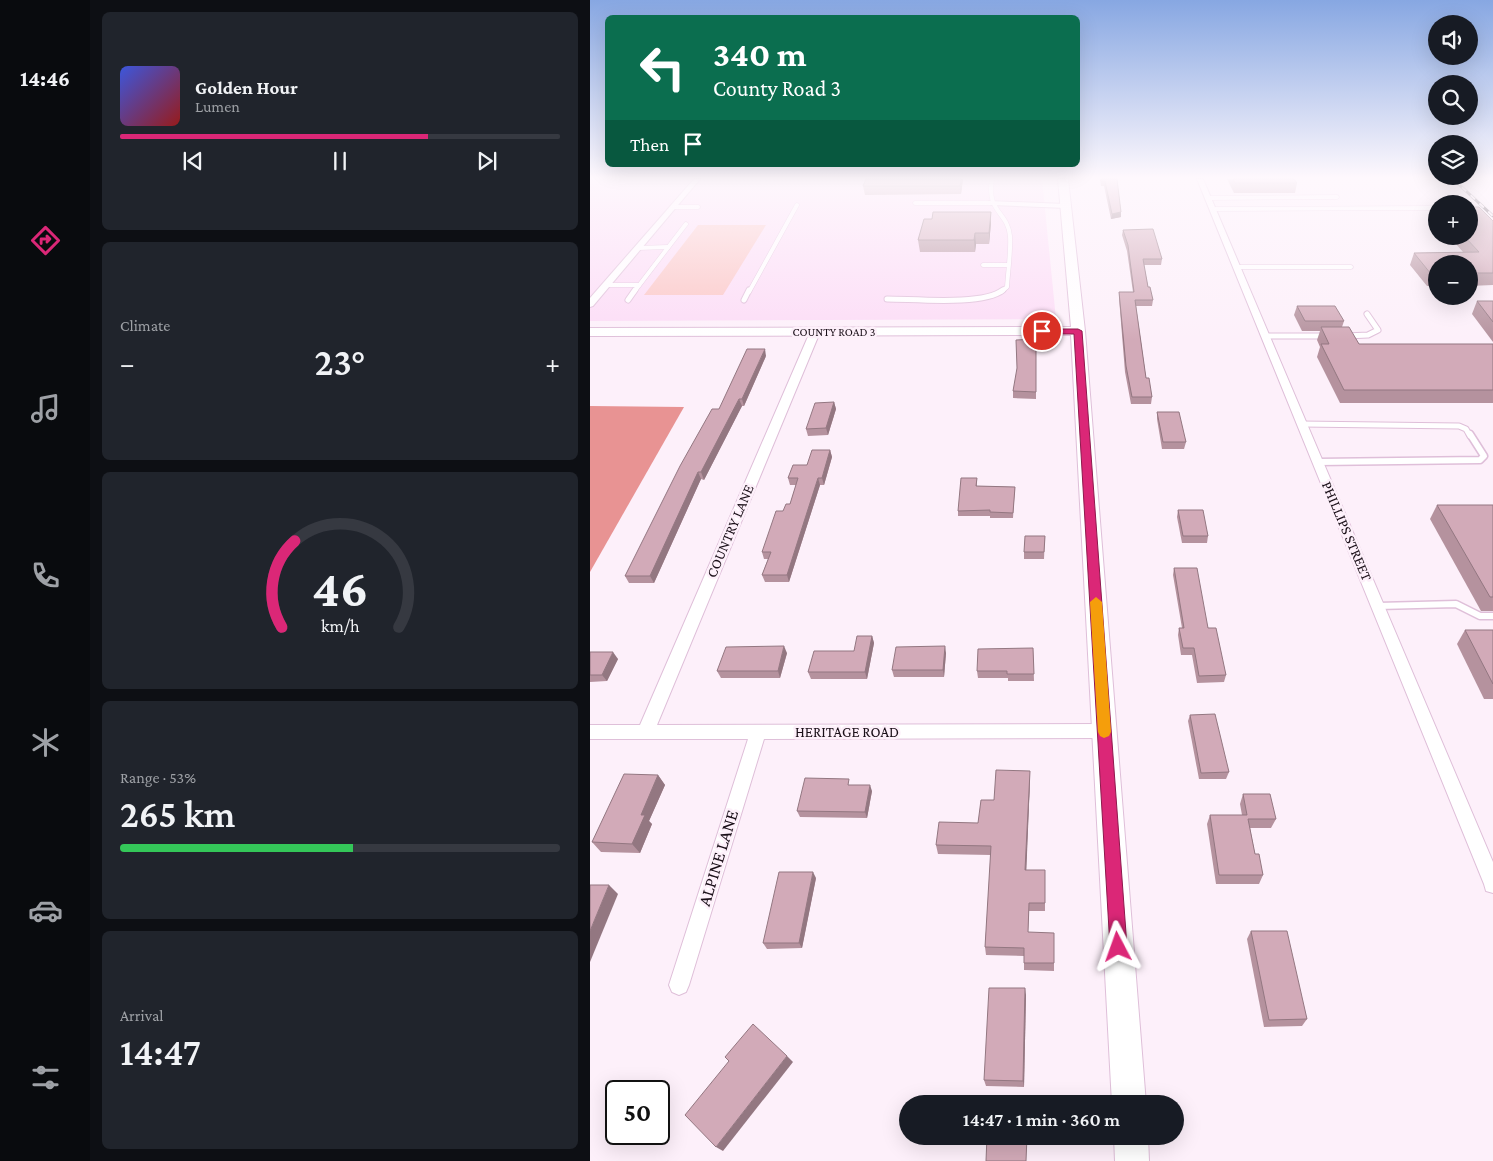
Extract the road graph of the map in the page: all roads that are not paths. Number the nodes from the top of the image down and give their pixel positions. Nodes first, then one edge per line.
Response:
1 (651, 233) edge
2 (679, 233) edge
3 (781, 233) edge
4 (1009, 233) edge
5 (1069, 233) edge
6 (1223, 233) edge
7 (668, 247) junction
8 (638, 248) junction
9 (983, 265) dead end
10 (1008, 265) junction
11 (1237, 267) junction
12 (1351, 267) dead end
13 (606, 285) junction
14 (639, 285) junction
15 (887, 299) dead end
16 (628, 300) dead end
17 (744, 300) dead end
18 (590, 304) edge
19 (1367, 314) dead end
20 (1078, 331) junction
21 (590, 332) edge
22 (815, 332) junction
23 (1266, 336) junction
24 (1329, 336) edge
25 (1338, 336) edge
26 (1302, 424) junction
27 (1318, 462) junction
28 (1378, 606) junction
29 (1493, 616) edge
30 (646, 731) junction
31 (1104, 731) junction
32 (590, 732) edge
33 (758, 732) junction
34 (1493, 884) edge
35 (679, 985) dead end
36 (1127, 1095) edge
37 (1131, 1145) edge
38 (1132, 1161) edge

1 - 8 street
2 - 7 lane
3 - 17 lane
4 - 10 lane
5 - 20 main road
6 - 11 street, PHILLIPS STREET
7 - 8 lane
7 - 14 lane
8 - 13 street
9 - 10 lane
10 - 15 lane
11 - 12 lane
11 - 23 street, PHILLIPS STREET
13 - 14 lane
13 - 18 street
14 - 16 lane
19 - 25 lane
20 - 22 main road, COUNTY ROAD 3
20 - 31 main road
21 - 22 main road, COUNTY ROAD 3
22 - 30 street, COUNTRY LANE
23 - 24 lane
23 - 26 street, PHILLIPS STREET
26 - 27 street, PHILLIPS STREET
26 - 27 lane
27 - 28 street, PHILLIPS STREET
28 - 29 lane
28 - 34 street, PHILLIPS STREET
30 - 32 street, HERITAGE ROAD
30 - 33 street, HERITAGE ROAD
31 - 33 street, HERITAGE ROAD
31 - 36 main road
33 - 35 street, ALPINE LANE
37 - 38 main road

